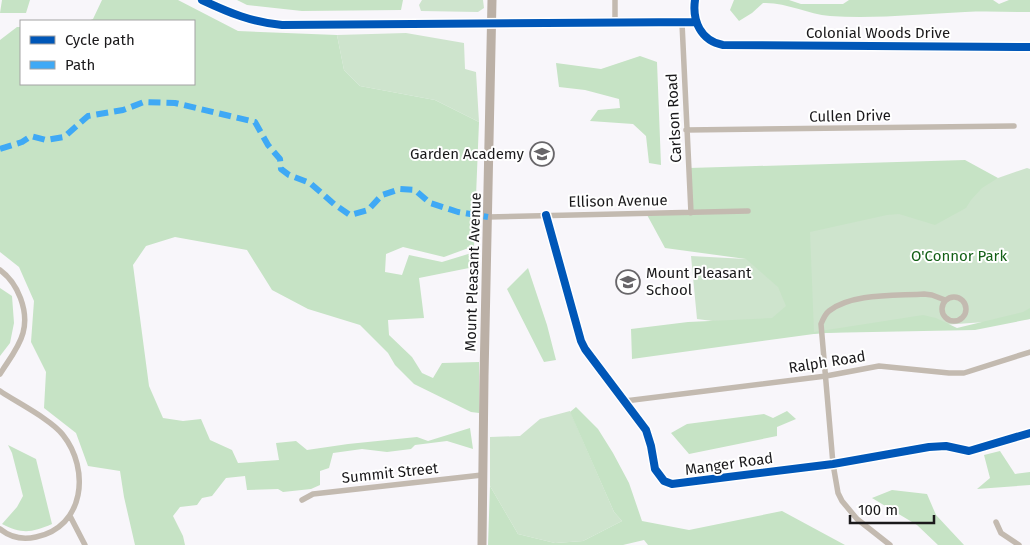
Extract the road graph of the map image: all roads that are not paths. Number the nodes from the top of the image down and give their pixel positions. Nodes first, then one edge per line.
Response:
1 (202, 0) edge
2 (492, 0) edge
3 (615, 0) edge
4 (695, 0) edge
5 (696, 22) junction
6 (615, 23) junction
7 (682, 23) junction
8 (493, 24) junction
9 (1030, 47) edge
10 (1014, 126) dead end
11 (686, 130) junction
12 (748, 211) dead end
13 (692, 213) junction
14 (546, 214) junction
15 (488, 217) junction
16 (0, 270) edge
17 (945, 300) junction
18 (1030, 352) edge
19 (0, 374) edge
20 (826, 376) junction
21 (0, 391) edge
22 (625, 401) junction
23 (1030, 433) edge
24 (833, 464) junction
25 (482, 475) junction
26 (302, 500) dead end
27 (70, 516) junction
28 (996, 522) dead end
29 (0, 530) edge
30 (16, 538) junction
31 (20, 545) edge
32 (85, 545) edge
33 (482, 545) edge
34 (890, 545) edge
35 (1019, 545) edge

1 - 8 street
2 - 8 main road, Mount Pleasant Avenue
3 - 6 street
4 - 5 street
5 - 7 street
5 - 9 street, Colonial Woods Drive
6 - 7 street
6 - 8 street
7 - 11 street, Carlson Road
8 - 15 main road, Mount Pleasant Avenue
10 - 11 street, Cullen Drive
11 - 13 street, Carlson Road
12 - 13 street, Ellison Avenue
13 - 14 street, Ellison Avenue
14 - 15 street, Ellison Avenue
14 - 22 street, Manger Road
15 - 25 main road, Mount Pleasant Avenue
16 - 19 street
17 - 17 street
17 - 20 street
18 - 20 street, Ralph Road
20 - 22 street, Ralph Road
20 - 24 street
21 - 27 street
22 - 24 street, Manger Road
23 - 24 street, Manger Road
24 - 34 street
25 - 26 street, Summit Street
25 - 33 main road, Mount Pleasant Avenue
27 - 30 street
27 - 32 street
28 - 35 street
29 - 30 street
30 - 31 street

